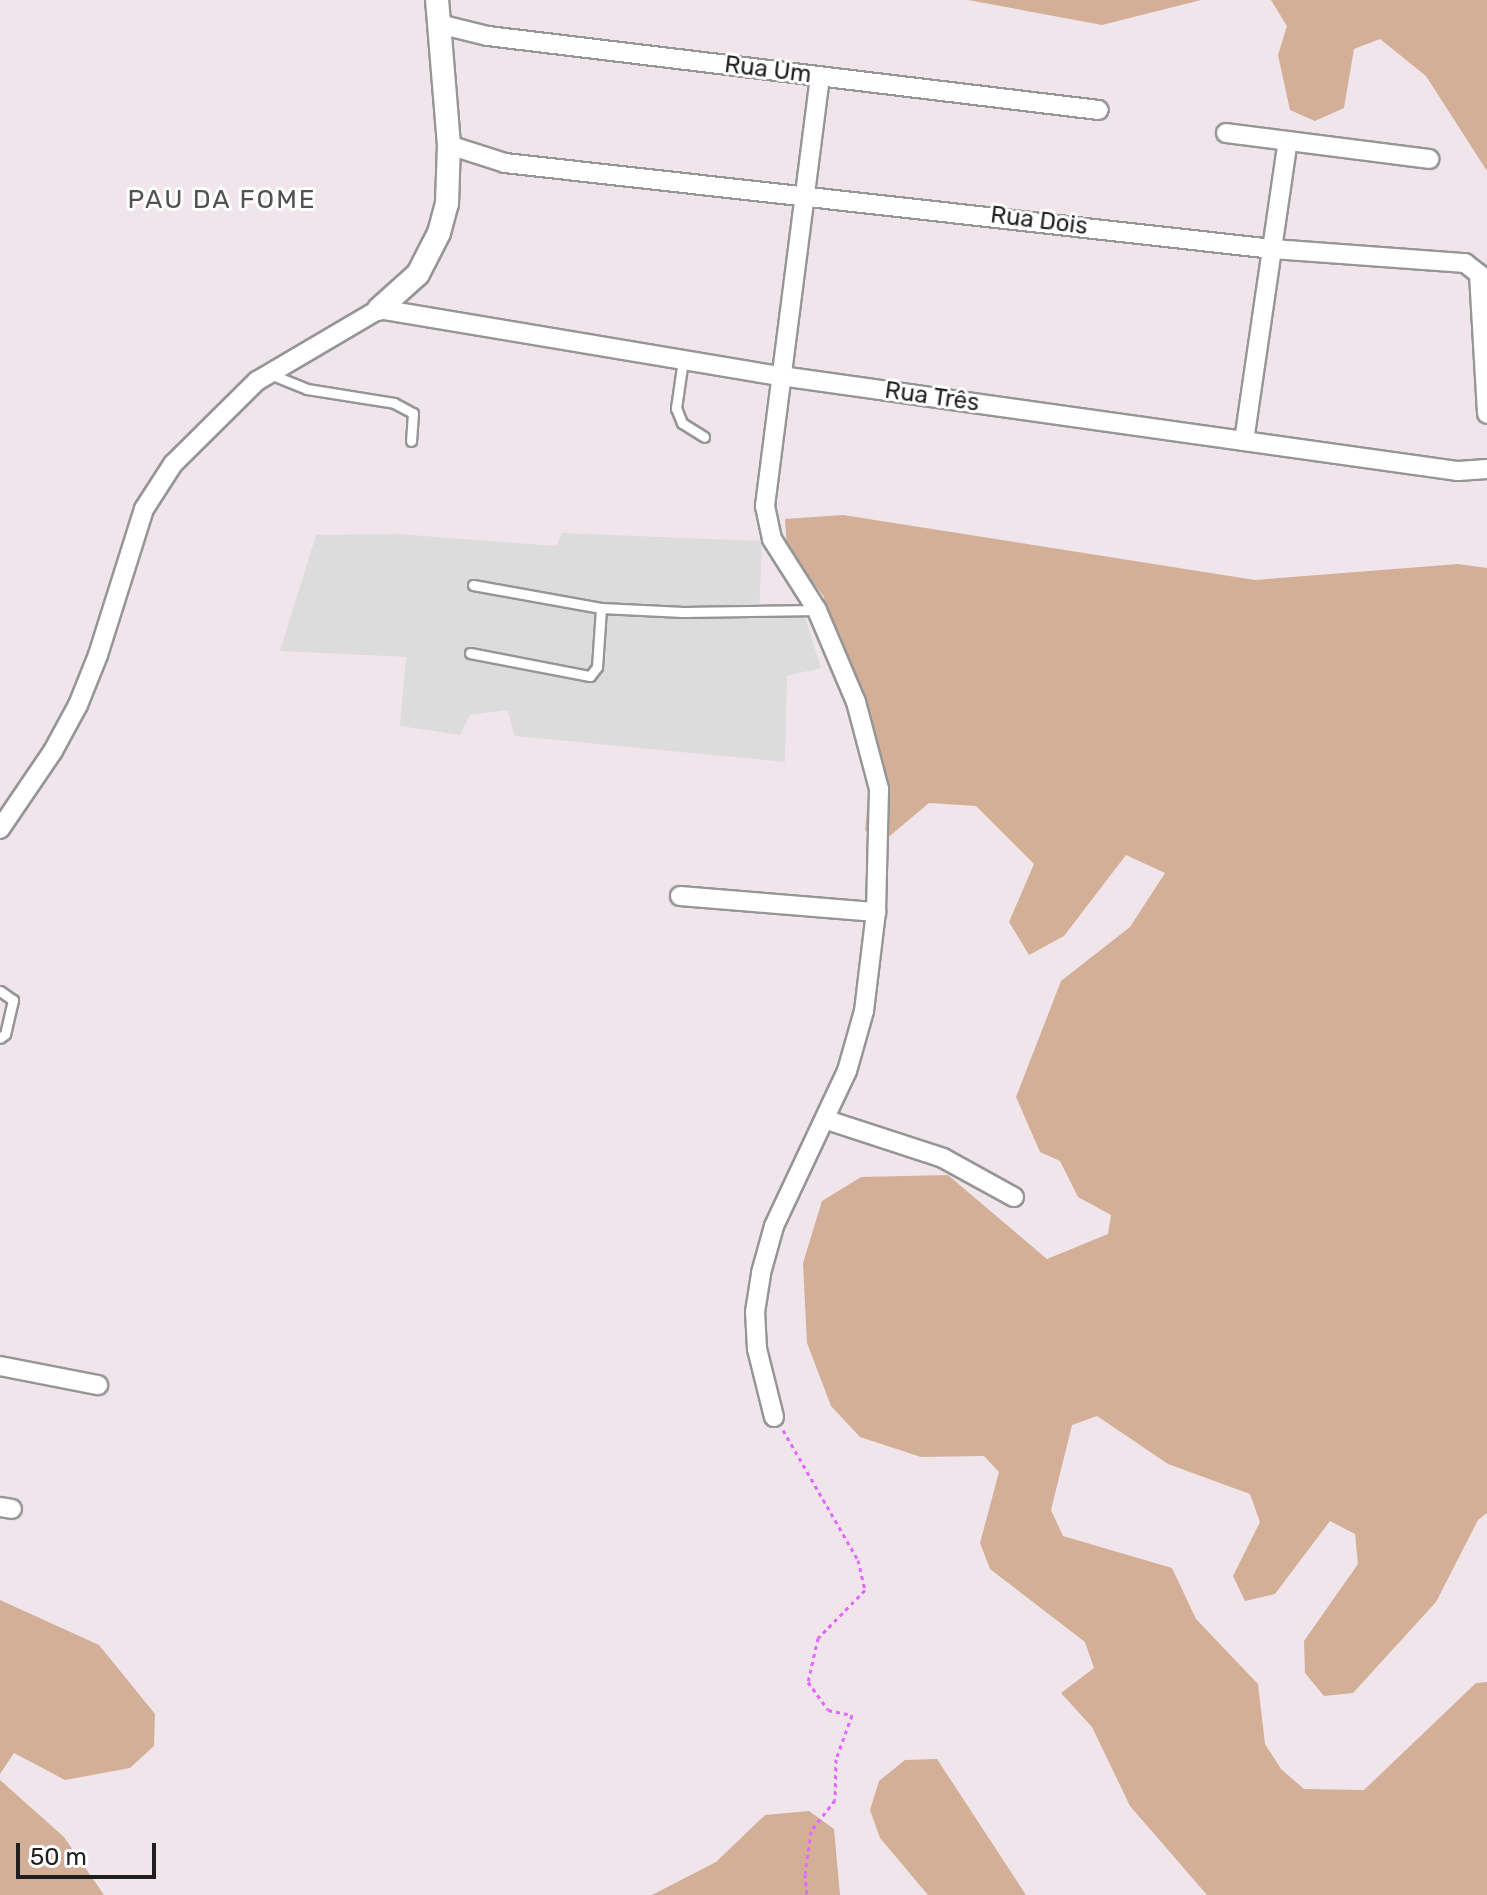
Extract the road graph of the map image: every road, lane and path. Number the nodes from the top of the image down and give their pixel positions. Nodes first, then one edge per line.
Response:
1 (437, 0) edge
2 (439, 24) junction
3 (820, 77) junction
4 (1099, 110) dead end
5 (1226, 133) dead end
6 (1288, 141) junction
7 (449, 145) junction
8 (1429, 159) dead end
9 (804, 194) junction
10 (1273, 249) junction
11 (379, 309) junction
12 (683, 360) junction
13 (270, 373) junction
14 (781, 376) junction
15 (1487, 414) edge
16 (704, 437) dead end
17 (411, 441) dead end
18 (1244, 441) junction
19 (1487, 469) edge
20 (473, 585) dead end
21 (601, 608) junction
22 (817, 610) junction
23 (470, 653) dead end
24 (0, 829) edge
25 (680, 896) dead end
26 (876, 912) junction
27 (0, 991) edge
28 (0, 1038) edge
29 (827, 1120) junction
30 (1014, 1197) dead end
31 (0, 1366) edge
32 (98, 1385) dead end
33 (774, 1417) joint
34 (807, 1895) edge

1 - 2 street
2 - 3 street, Rua Um
2 - 7 street
3 - 4 street, Rua Um
3 - 9 street
5 - 6 street
6 - 8 street
6 - 10 street
7 - 9 street, Rua Dois
7 - 11 street
9 - 10 street, Rua Dois
9 - 14 street
10 - 15 street, Rua Dois
10 - 18 street
11 - 12 street, Rua Três
11 - 13 street
12 - 14 street, Rua Três
12 - 16 lane
13 - 17 lane
13 - 24 street
14 - 18 street, Rua Três
14 - 22 street
18 - 19 street, Rua Três
20 - 21 lane
21 - 22 lane
21 - 23 lane
22 - 26 street
25 - 26 street
26 - 29 street
27 - 28 lane
29 - 30 street
29 - 33 street
31 - 32 street
33 - 34 path

